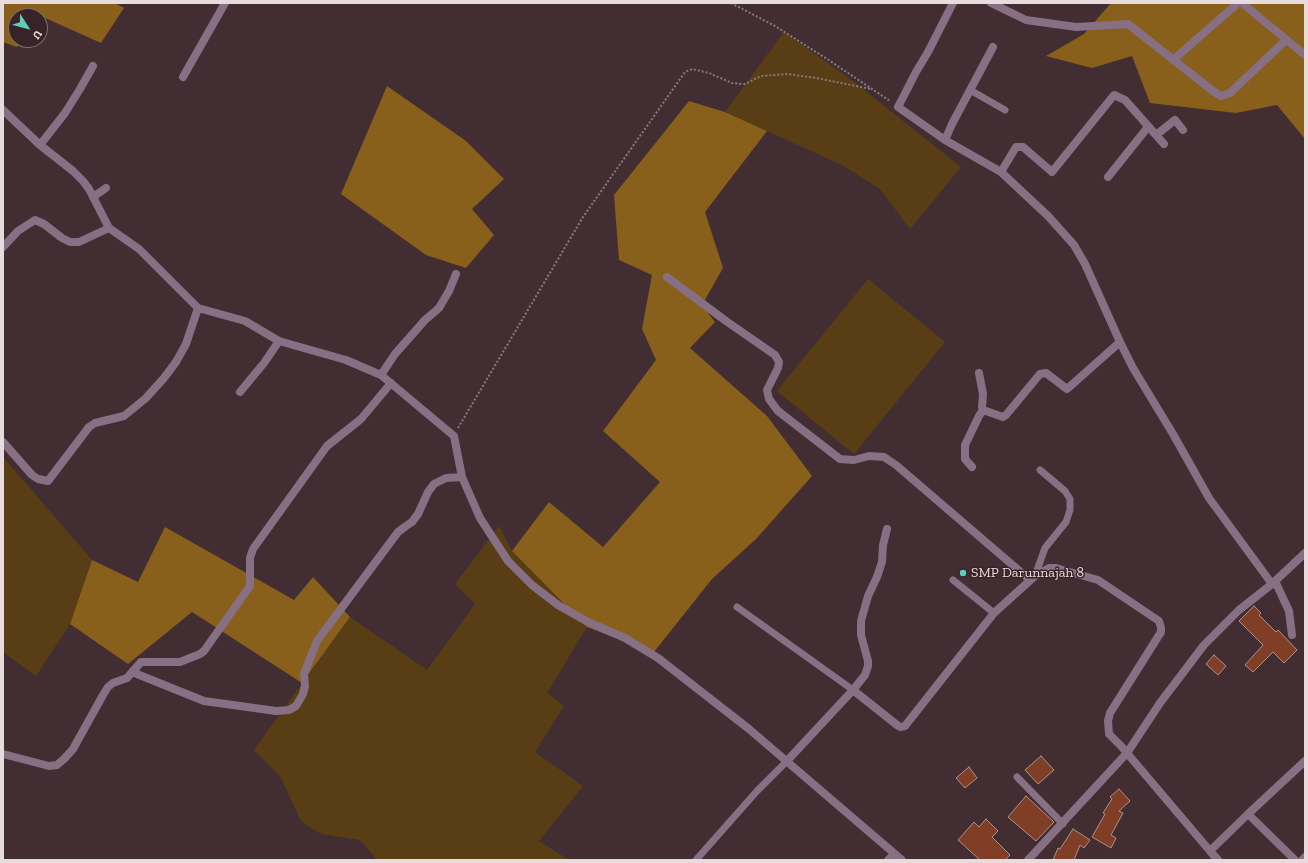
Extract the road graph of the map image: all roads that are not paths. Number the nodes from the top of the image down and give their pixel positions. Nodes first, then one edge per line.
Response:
1 (225, 3) edge
2 (953, 3) edge
3 (991, 3) edge
4 (1238, 3) edge
5 (1242, 3) edge
6 (1286, 40) junction
7 (992, 47) dead end
8 (1305, 55) edge
9 (1173, 60) junction
10 (93, 66) dead end
11 (183, 77) dead end
12 (970, 90) junction
13 (3, 110) edge
14 (1005, 110) dead end
15 (1148, 127) junction
16 (1183, 130) dead end
17 (1156, 135) junction
18 (945, 140) junction
19 (1164, 144) dead end
20 (40, 145) junction
21 (1001, 172) junction
22 (1108, 177) dead end
23 (106, 188) dead end
24 (93, 197) junction
25 (109, 228) junction
26 (3, 247) edge
27 (456, 274) dead end
28 (667, 277) dead end
29 (198, 308) junction
30 (279, 341) junction
31 (1120, 342) junction
32 (979, 373) dead end
33 (381, 375) junction
34 (391, 384) junction
35 (240, 392) dead end
36 (983, 410) junction
37 (3, 442) edge
38 (972, 467) dead end
39 (1040, 470) dead end
40 (462, 477) junction
41 (887, 529) dead end
42 (1305, 553) edge
43 (1033, 578) junction
44 (953, 580) dead end
45 (1273, 583) junction
46 (737, 607) dead end
47 (994, 613) junction
48 (1292, 635) dead end
49 (132, 672) junction
50 (853, 690) junction
51 (1127, 753) junction
52 (3, 754) edge
53 (1305, 761) edge
54 (786, 762) junction
55 (1017, 777) dead end
56 (1248, 814) junction
57 (1063, 824) junction
58 (1210, 851) junction
59 (891, 857) edge
60 (1305, 857) edge
61 (696, 860) edge
62 (902, 860) edge
63 (1028, 860) edge
64 (1218, 860) edge
65 (1294, 860) edge
66 (1302, 860) edge

1 - 11 street
2 - 18 street
3 - 9 street
4 - 9 street
5 - 6 street
6 - 8 street
6 - 9 street
7 - 12 street
10 - 20 street
12 - 14 lane
12 - 18 street
13 - 20 street
15 - 17 street
15 - 21 street
15 - 22 street
16 - 17 street
17 - 19 street
18 - 21 street
20 - 24 street
21 - 31 street
23 - 24 street
24 - 25 street
25 - 26 street
25 - 29 street
27 - 33 street
28 - 43 street
29 - 30 street
29 - 37 street
30 - 33 street
30 - 35 street
31 - 36 street
31 - 45 street
32 - 36 street
33 - 34 street
34 - 40 street
34 - 49 street
36 - 38 street
39 - 43 lane
40 - 49 street
40 - 54 street
41 - 50 street
42 - 45 street
43 - 47 street
43 - 51 street
44 - 47 lane
45 - 48 street
45 - 51 street
46 - 50 lane
47 - 50 street
49 - 52 street
50 - 54 street
51 - 57 street
51 - 58 street
53 - 56 street
54 - 59 street
54 - 61 lane
55 - 57 lane
56 - 58 street
56 - 65 street
57 - 63 street
58 - 64 street
59 - 62 street
60 - 66 street

